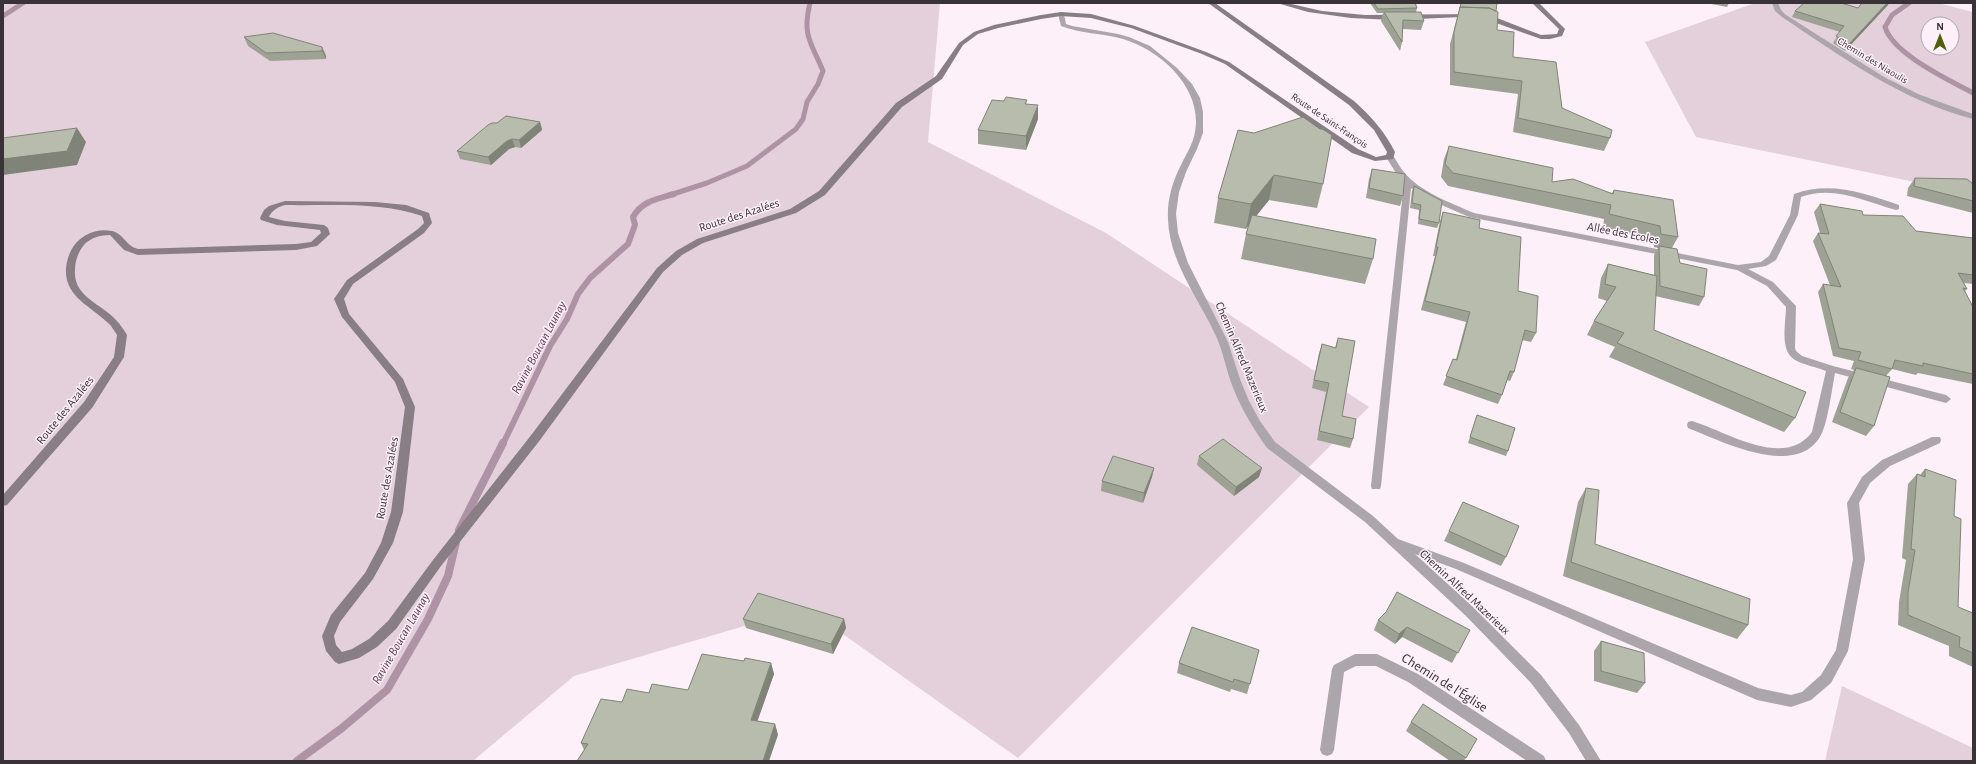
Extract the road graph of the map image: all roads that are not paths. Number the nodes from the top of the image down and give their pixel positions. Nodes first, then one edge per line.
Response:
1 (1211, 3) edge
2 (1280, 3) edge
3 (1535, 3) edge
4 (1775, 3) edge
5 (1061, 14) junction
6 (1973, 117) edge
7 (1390, 157) junction
8 (1408, 181) junction
9 (1896, 207) dead end
10 (1738, 268) junction
11 (1831, 369) junction
12 (1946, 399) dead end
13 (1692, 425) dead end
14 (1936, 440) dead end
15 (1376, 486) dead end
16 (3, 502) edge
17 (1391, 541) junction
18 (1327, 750) dead end
19 (1539, 761) edge
20 (1594, 761) edge

1 - 7 main road, Route de Saint-François
2 - 3 main road
4 - 6 street, Chemin des Niaoulis
5 - 7 main road, Route de Saint-François
5 - 16 main road, Route des Azalées
5 - 17 street, Chemin Alfred Mazerieux
7 - 8 street, Allée des Écoles
8 - 10 street, Allée des Écoles
8 - 15 street
9 - 10 street, Allée des Écoles
10 - 11 street
11 - 12 street
11 - 13 street
14 - 17 street
17 - 20 street, Chemin Alfred Mazerieux
18 - 19 street, Chemin de l'Église

